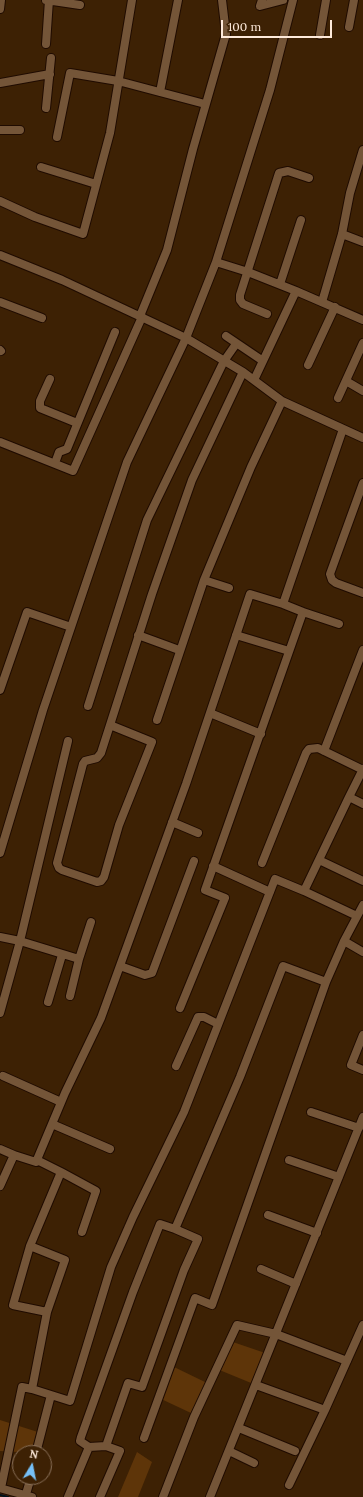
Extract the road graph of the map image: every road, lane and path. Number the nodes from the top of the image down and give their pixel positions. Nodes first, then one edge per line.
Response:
1 (1, 0) edge
2 (47, 0) edge
3 (132, 0) edge
4 (178, 0) edge
5 (222, 0) edge
6 (262, 0) edge
7 (283, 0) edge
8 (293, 0) edge
9 (326, 0) edge
10 (354, 0) edge
11 (80, 5) dead end
12 (0, 9) edge
13 (349, 27) dead end
14 (320, 36) dead end
15 (46, 44) dead end
16 (51, 58) dead end
17 (50, 74) junction
18 (118, 81) junction
19 (0, 83) edge
20 (160, 92) junction
21 (206, 104) junction
22 (46, 108) dead end
23 (0, 130) edge
24 (20, 130) dead end
25 (57, 137) dead end
26 (363, 150) edge
27 (41, 168) dead end
28 (309, 178) dead end
29 (96, 184) junction
30 (0, 201) edge
31 (301, 220) dead end
32 (342, 234) junction
33 (363, 242) edge
34 (0, 255) edge
35 (216, 262) junction
36 (248, 272) junction
37 (280, 284) junction
38 (296, 291) junction
39 (0, 302) edge
40 (322, 302) junction
41 (335, 307) junction
42 (267, 314) dead end
43 (141, 316) junction
44 (42, 318) dead end
45 (363, 320) edge
46 (115, 332) dead end
47 (226, 336) dead end
48 (186, 338) junction
49 (236, 344) junction
50 (363, 344) edge
51 (224, 361) junction
52 (263, 361) junction
53 (308, 365) dead end
54 (243, 372) junction
55 (50, 379) dead end
56 (254, 380) junction
57 (346, 381) junction
58 (363, 391) edge
59 (338, 398) dead end
60 (282, 401) junction
61 (77, 423) junction
62 (343, 429) junction
63 (363, 438) edge
64 (0, 442) edge
65 (55, 463) junction
66 (363, 483) edge
67 (204, 580) junction
68 (229, 588) dead end
69 (363, 593) edge
70 (283, 604) junction
71 (303, 612) junction
72 (339, 624) dead end
73 (71, 627) junction
74 (236, 635) junction
75 (138, 636) junction
76 (179, 650) junction
77 (363, 650) edge
78 (288, 652) junction
79 (0, 690) edge
80 (88, 706) dead end
81 (210, 713) junction
82 (157, 720) dead end
83 (110, 725) junction
84 (261, 734) junction
85 (68, 741) dead end
86 (324, 751) junction
87 (363, 770) edge
88 (349, 797) junction
89 (363, 804) edge
90 (172, 822) junction
91 (198, 833) dead end
92 (0, 853) edge
93 (319, 860) junction
94 (194, 861) dead end
95 (262, 862) dead end
96 (213, 866) junction
97 (363, 881) edge
98 (304, 891) junction
99 (270, 892) junction
100 (363, 905) edge
101 (357, 916) junction
102 (91, 922) dead end
103 (0, 937) edge
104 (20, 941) junction
105 (344, 942) junction
106 (363, 952) edge
107 (62, 955) junction
108 (78, 959) junction
109 (120, 966) junction
110 (326, 982) junction
111 (70, 996) dead end
112 (48, 1002) dead end
113 (180, 1008) dead end
114 (0, 1013) edge
115 (218, 1024) junction
116 (363, 1035) edge
117 (176, 1066) dead end
118 (363, 1070) edge
119 (3, 1076) dead end
120 (61, 1102) junction
121 (311, 1112) dead end
122 (363, 1117) edge
123 (52, 1124) junction
124 (359, 1128) junction
125 (0, 1149) edge
126 (110, 1149) dead end
127 (14, 1155) junction
128 (37, 1160) junction
129 (289, 1160) dead end
130 (61, 1172) junction
131 (339, 1177) junction
132 (0, 1186) edge
133 (268, 1215) dead end
134 (175, 1229) junction
135 (82, 1232) dead end
136 (317, 1233) junction
137 (30, 1246) junction
138 (261, 1269) dead end
139 (296, 1284) junction
140 (47, 1312) junction
141 (363, 1325) edge
142 (276, 1334) junction
143 (347, 1361) junction
144 (256, 1385) junction
145 (32, 1389) junction
146 (51, 1395) junction
147 (325, 1410) junction
148 (239, 1428) junction
149 (144, 1438) dead end
150 (38, 1445) edge
151 (106, 1446) junction
152 (89, 1447) junction
153 (229, 1451) junction
154 (295, 1451) dead end
155 (254, 1463) dead end
156 (30, 1485) edge
157 (289, 1486) dead end
158 (1, 1488) edge
159 (29, 1496) edge
160 (68, 1497) edge
161 (100, 1497) edge
162 (163, 1497) edge
163 (210, 1497) edge

1 - 12 street
2 - 11 street
2 - 15 street
3 - 18 street
4 - 20 street
5 - 21 street
6 - 7 street
8 - 35 street
9 - 14 street
10 - 13 street
16 - 17 street
17 - 19 street
17 - 22 street
18 - 20 street
18 - 25 street
18 - 29 street
20 - 21 street
21 - 43 street
23 - 24 street
26 - 32 street
27 - 29 street
28 - 36 street
29 - 30 street
31 - 37 street
32 - 33 street
32 - 40 street
34 - 43 street
35 - 36 street
35 - 48 street
36 - 37 street
36 - 42 street
37 - 38 street
38 - 40 street
38 - 52 street
39 - 44 street
40 - 41 street
41 - 45 street
41 - 53 street
43 - 48 street
43 - 65 street
46 - 61 street
47 - 49 street
48 - 51 street
48 - 73 street
49 - 51 street
49 - 52 street
50 - 57 street
51 - 54 street
51 - 80 street
52 - 56 street
54 - 56 street
54 - 75 street
55 - 61 street
56 - 60 street
57 - 58 street
57 - 59 street
60 - 62 street
60 - 67 street
61 - 65 street
62 - 63 street
62 - 70 street
64 - 65 street
66 - 69 street
67 - 68 street
67 - 76 street
70 - 71 street
70 - 74 street
71 - 72 street
71 - 78 street
73 - 79 street
73 - 92 street
74 - 78 street
74 - 81 street
75 - 76 street
75 - 83 street
76 - 82 street
77 - 86 street
78 - 84 street
81 - 84 street
81 - 90 street
83 - 83 street
84 - 96 street
85 - 104 street
86 - 87 street
86 - 95 street
87 - 88 street
88 - 89 street
88 - 93 street
90 - 91 street
90 - 109 street
93 - 97 street
93 - 98 street
94 - 109 street
96 - 99 street
96 - 113 street
98 - 99 street
98 - 101 street
99 - 115 street
100 - 101 street
101 - 105 street
102 - 108 street
103 - 104 street
104 - 107 street
104 - 114 street
105 - 106 street
105 - 110 street
107 - 108 street
107 - 112 street
108 - 111 street
109 - 120 street
110 - 134 street
110 - 149 street
115 - 117 street
115 - 146 street
116 - 118 street
119 - 120 street
120 - 123 street
121 - 124 street
122 - 124 street
123 - 126 street
123 - 128 street
124 - 131 street
125 - 127 street
127 - 128 street
127 - 132 street
128 - 130 street
129 - 131 street
130 - 135 street
130 - 137 street
131 - 136 street
133 - 136 street
134 - 151 street
134 - 152 street
136 - 139 street
137 - 140 street
137 - 140 street
138 - 139 street
139 - 142 street
140 - 145 street
141 - 143 street
142 - 143 street
142 - 144 street
142 - 162 street
143 - 147 street
144 - 147 street
144 - 148 street
145 - 146 street
145 - 158 street
146 - 150 street
147 - 157 street
148 - 153 street
148 - 154 street
151 - 152 street
151 - 161 street
152 - 160 street
153 - 155 street
153 - 163 street
156 - 159 street
158 - 159 street

